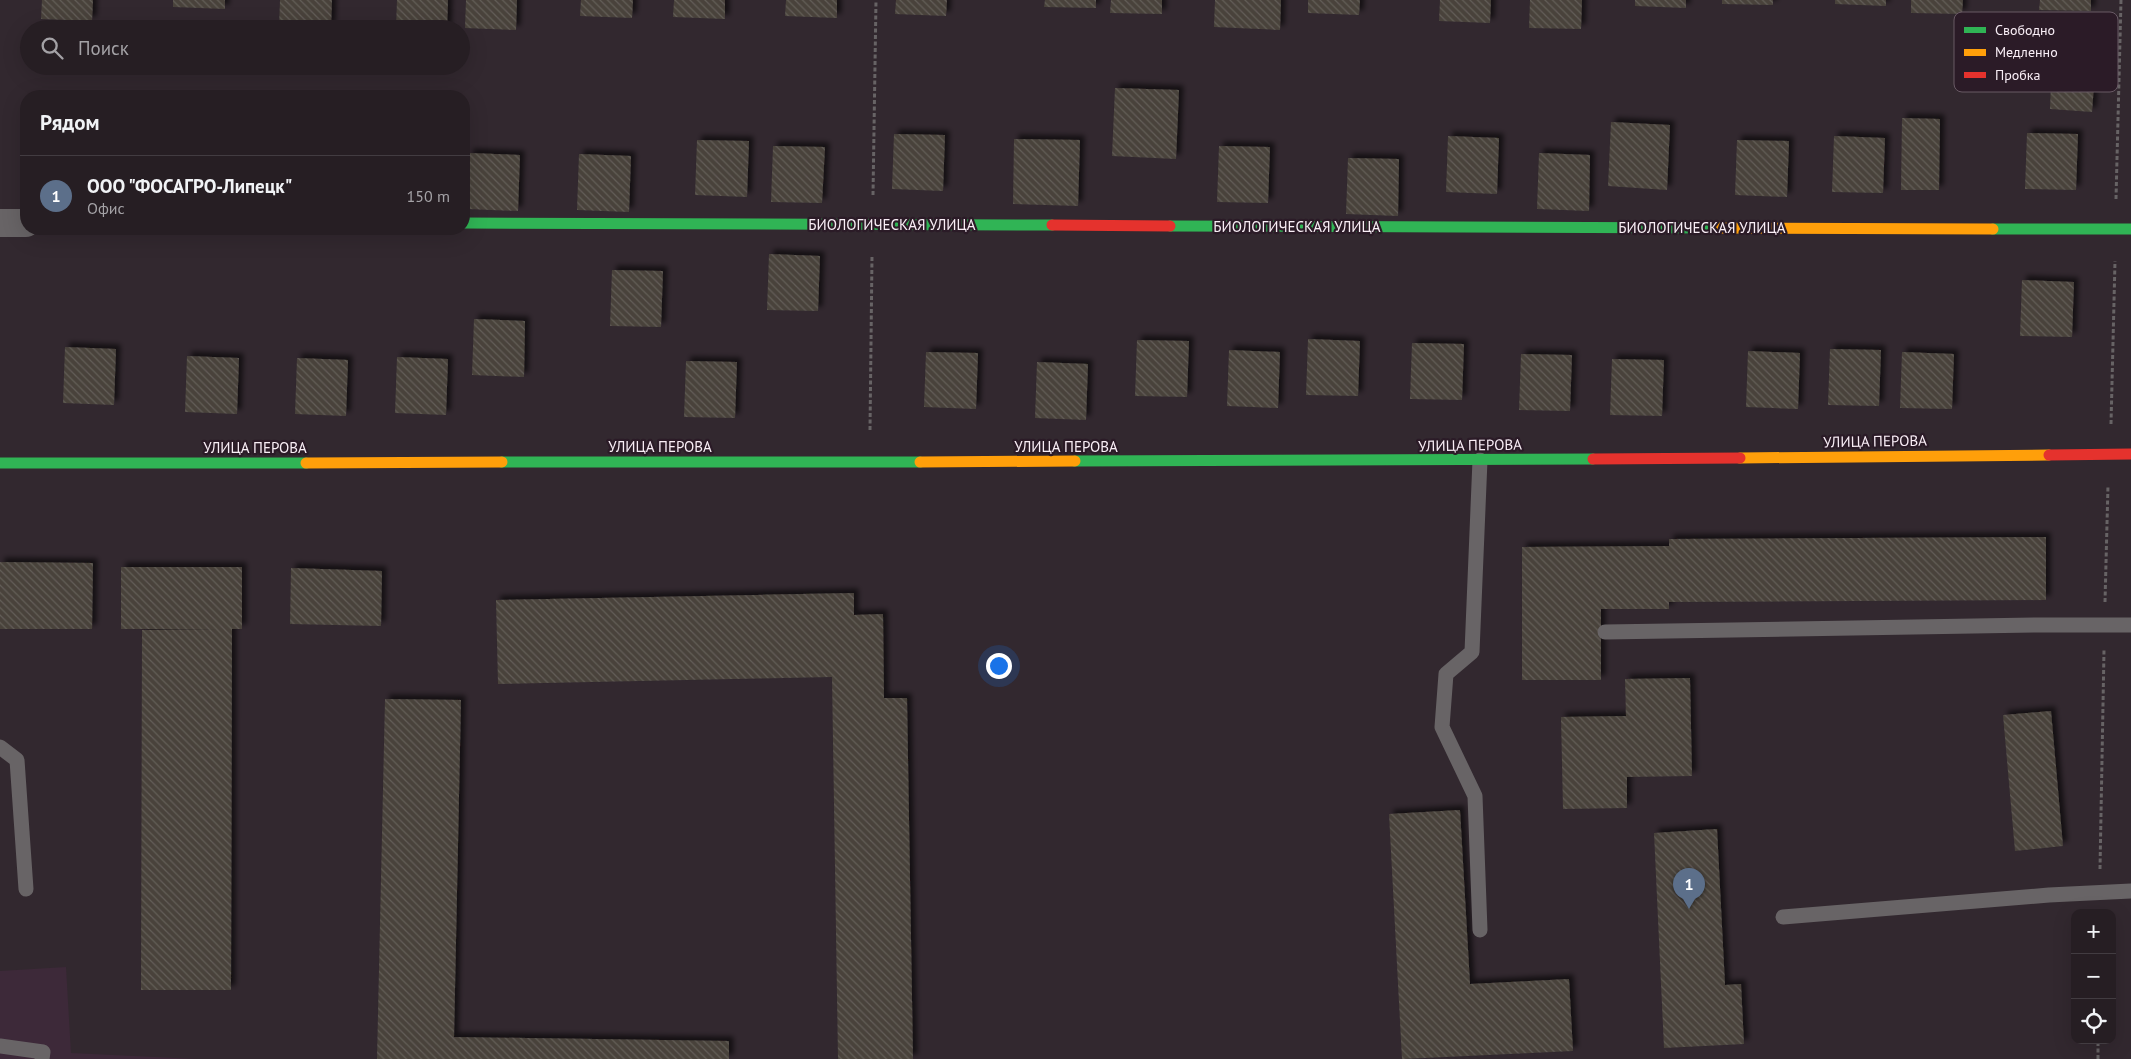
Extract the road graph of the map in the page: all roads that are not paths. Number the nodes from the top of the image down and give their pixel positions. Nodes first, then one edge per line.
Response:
1 (0, 223) edge
2 (20, 223) edge
3 (470, 223) edge
4 (2131, 229) edge
5 (2131, 454) edge
6 (1480, 460) junction
7 (0, 463) edge
8 (2131, 626) edge
9 (1605, 632) dead end
10 (0, 747) edge
11 (26, 889) dead end
12 (2131, 892) edge
13 (1783, 917) dead end
14 (1480, 930) dead end
15 (0, 1046) edge
16 (42, 1059) edge

1 - 2 street
3 - 4 street, БИОЛОГИЧЕСКАЯ УЛИЦА
5 - 6 street, УЛИЦА ПЕРОВА
6 - 7 street, УЛИЦА ПЕРОВА
6 - 14 lane
8 - 9 lane
10 - 11 lane
12 - 13 lane
15 - 16 lane

